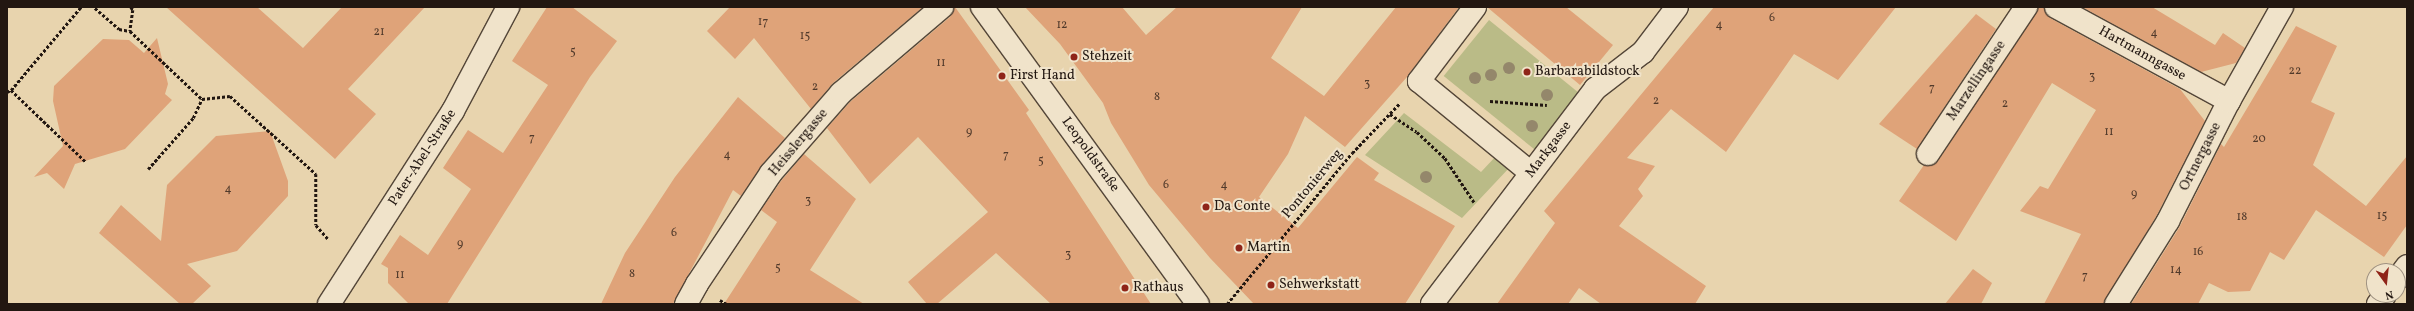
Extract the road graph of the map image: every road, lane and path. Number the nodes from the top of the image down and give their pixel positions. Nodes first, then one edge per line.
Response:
1 (81, 7) edge
2 (95, 7) edge
3 (131, 7) edge
4 (508, 7) edge
5 (942, 7) edge
6 (982, 7) edge
7 (1475, 7) edge
8 (1677, 7) edge
9 (2026, 7) edge
10 (2056, 7) edge
11 (2282, 7) edge
12 (130, 31) junction
13 (1419, 81) junction
14 (11, 90) junction
15 (7, 92) edge
16 (202, 99) junction
17 (1487, 101) dead end
18 (2229, 102) junction
19 (1582, 107) junction
20 (1390, 114) junction
21 (1928, 154) dead end
22 (85, 161) dead end
23 (148, 169) dead end
24 (1531, 173) junction
25 (1490, 228) junction
26 (328, 238) dead end
27 (329, 304) edge
28 (686, 304) edge
29 (1198, 304) edge
30 (1227, 304) edge
31 (1432, 304) edge
32 (2116, 304) edge

1 - 14 path
2 - 12 path
3 - 12 path
4 - 27 street, Pater-Abel-Straße
5 - 28 street, Heisslergasse
6 - 29 street, Leopoldstraße
7 - 13 street
8 - 19 street, Markgasse
9 - 21 street, Marzellingasse
10 - 18 street, Hartmanngasse
11 - 18 street, Ortnergasse
12 - 16 path
13 - 20 path, Pontonierweg
13 - 24 street
14 - 15 path
14 - 22 path
16 - 23 path
16 - 26 path
17 - 19 path
18 - 32 street, Ortnergasse
19 - 24 street, Markgasse
20 - 25 path
20 - 30 path, Pontonierweg
24 - 25 street, Markgasse
25 - 31 street, Markgasse

